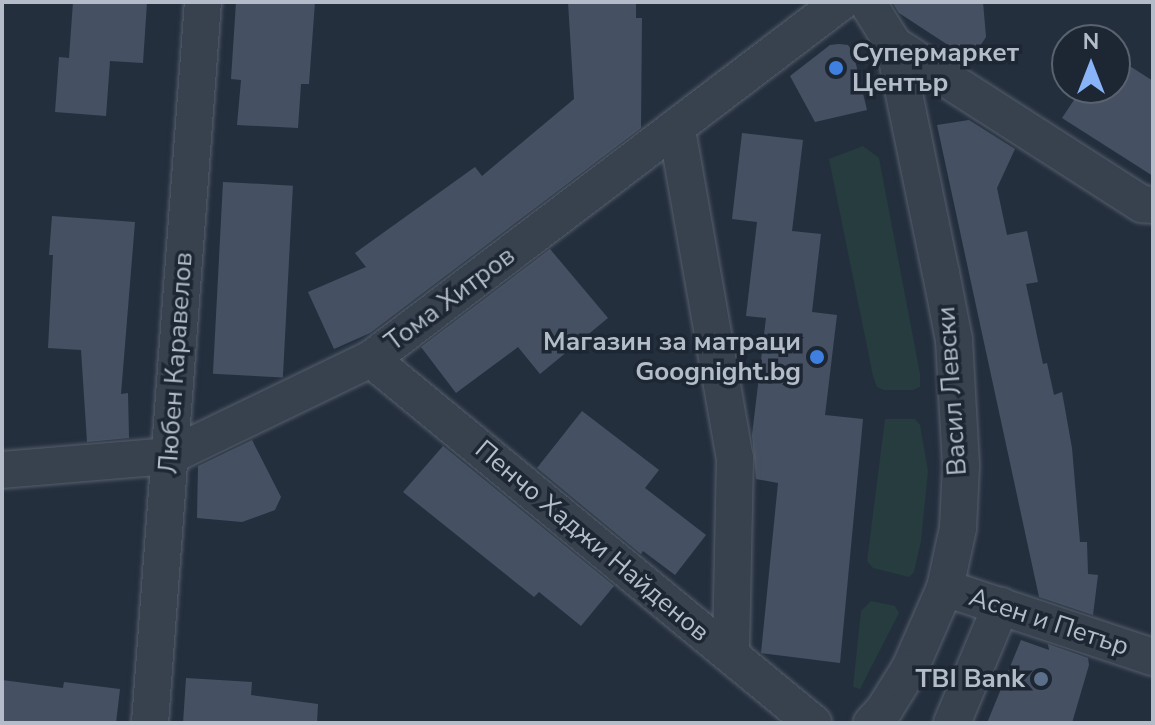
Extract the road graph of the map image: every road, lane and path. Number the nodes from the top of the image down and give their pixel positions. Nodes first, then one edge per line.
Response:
1 (203, 2) edge
2 (841, 2) edge
3 (867, 2) edge
4 (894, 45) junction
5 (677, 130) junction
6 (1153, 205) edge
7 (371, 359) junction
8 (170, 456) junction
9 (2, 470) edge
10 (945, 588) junction
11 (1001, 606) junction
12 (731, 655) junction
13 (1153, 657) edge
14 (881, 719) edge
15 (150, 723) edge
16 (813, 723) edge
17 (952, 723) edge

1 - 8 street, Любен Каравелов
2 - 5 street, Тома Хитров
3 - 4 street, Васил Левски
4 - 6 street
4 - 10 street, Васил Левски
5 - 7 street, Тома Хитров
5 - 12 street
7 - 8 street, Тома Хитров
7 - 12 street, Пенчо Хаджи Найденов
8 - 9 street, Тома Хитров
8 - 15 street, Любен Каравелов
10 - 11 street, Асен и Петър
10 - 14 street, Васил Левски
11 - 13 street, Асен и Петър
11 - 17 street
12 - 16 street, Пенчо Хаджи Найденов

